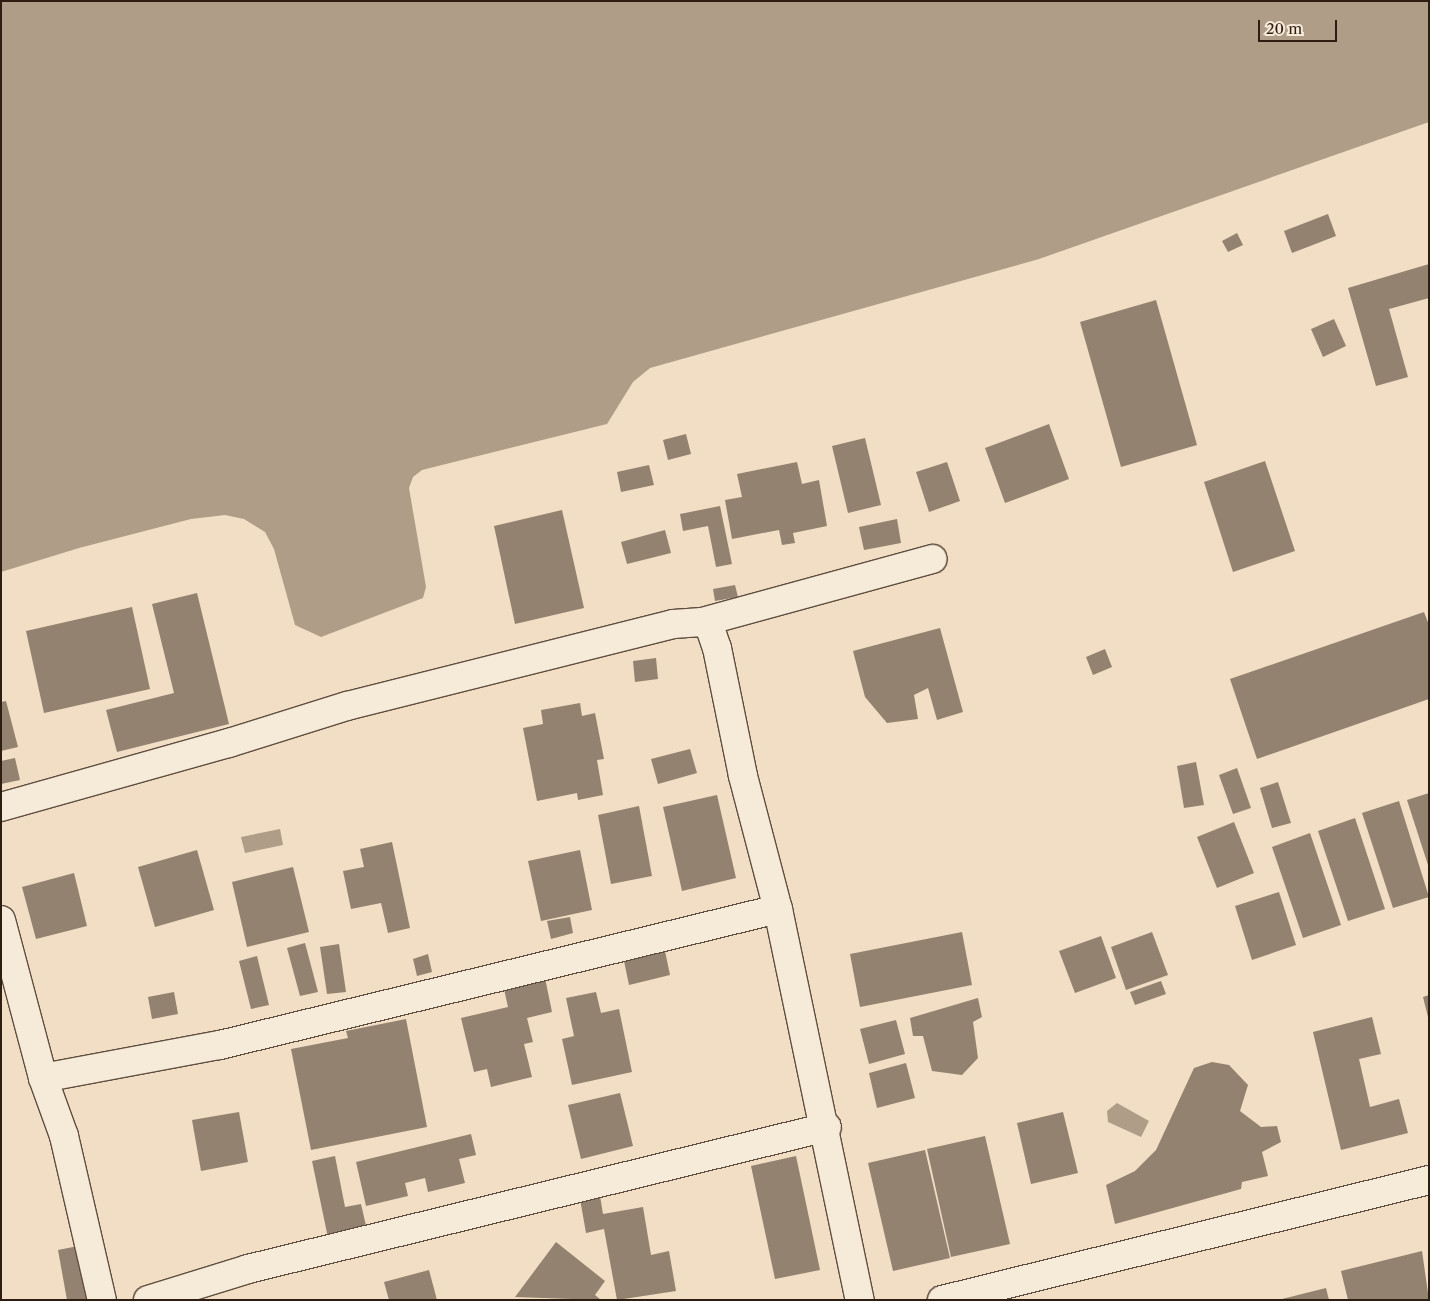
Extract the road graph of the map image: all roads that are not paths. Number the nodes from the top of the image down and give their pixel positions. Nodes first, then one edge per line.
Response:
1 (933, 559) dead end
2 (702, 622) junction
3 (1, 807) edge
4 (778, 909) junction
5 (1, 920) edge
6 (43, 1078) junction
7 (827, 1127) junction
8 (1429, 1180) edge
9 (102, 1300) edge
10 (148, 1300) edge
11 (860, 1300) edge
12 (942, 1300) edge

1 - 2 street
2 - 3 street
2 - 4 street
4 - 6 street
4 - 7 street
5 - 6 street
6 - 9 street
7 - 10 street
7 - 11 street
8 - 12 street

